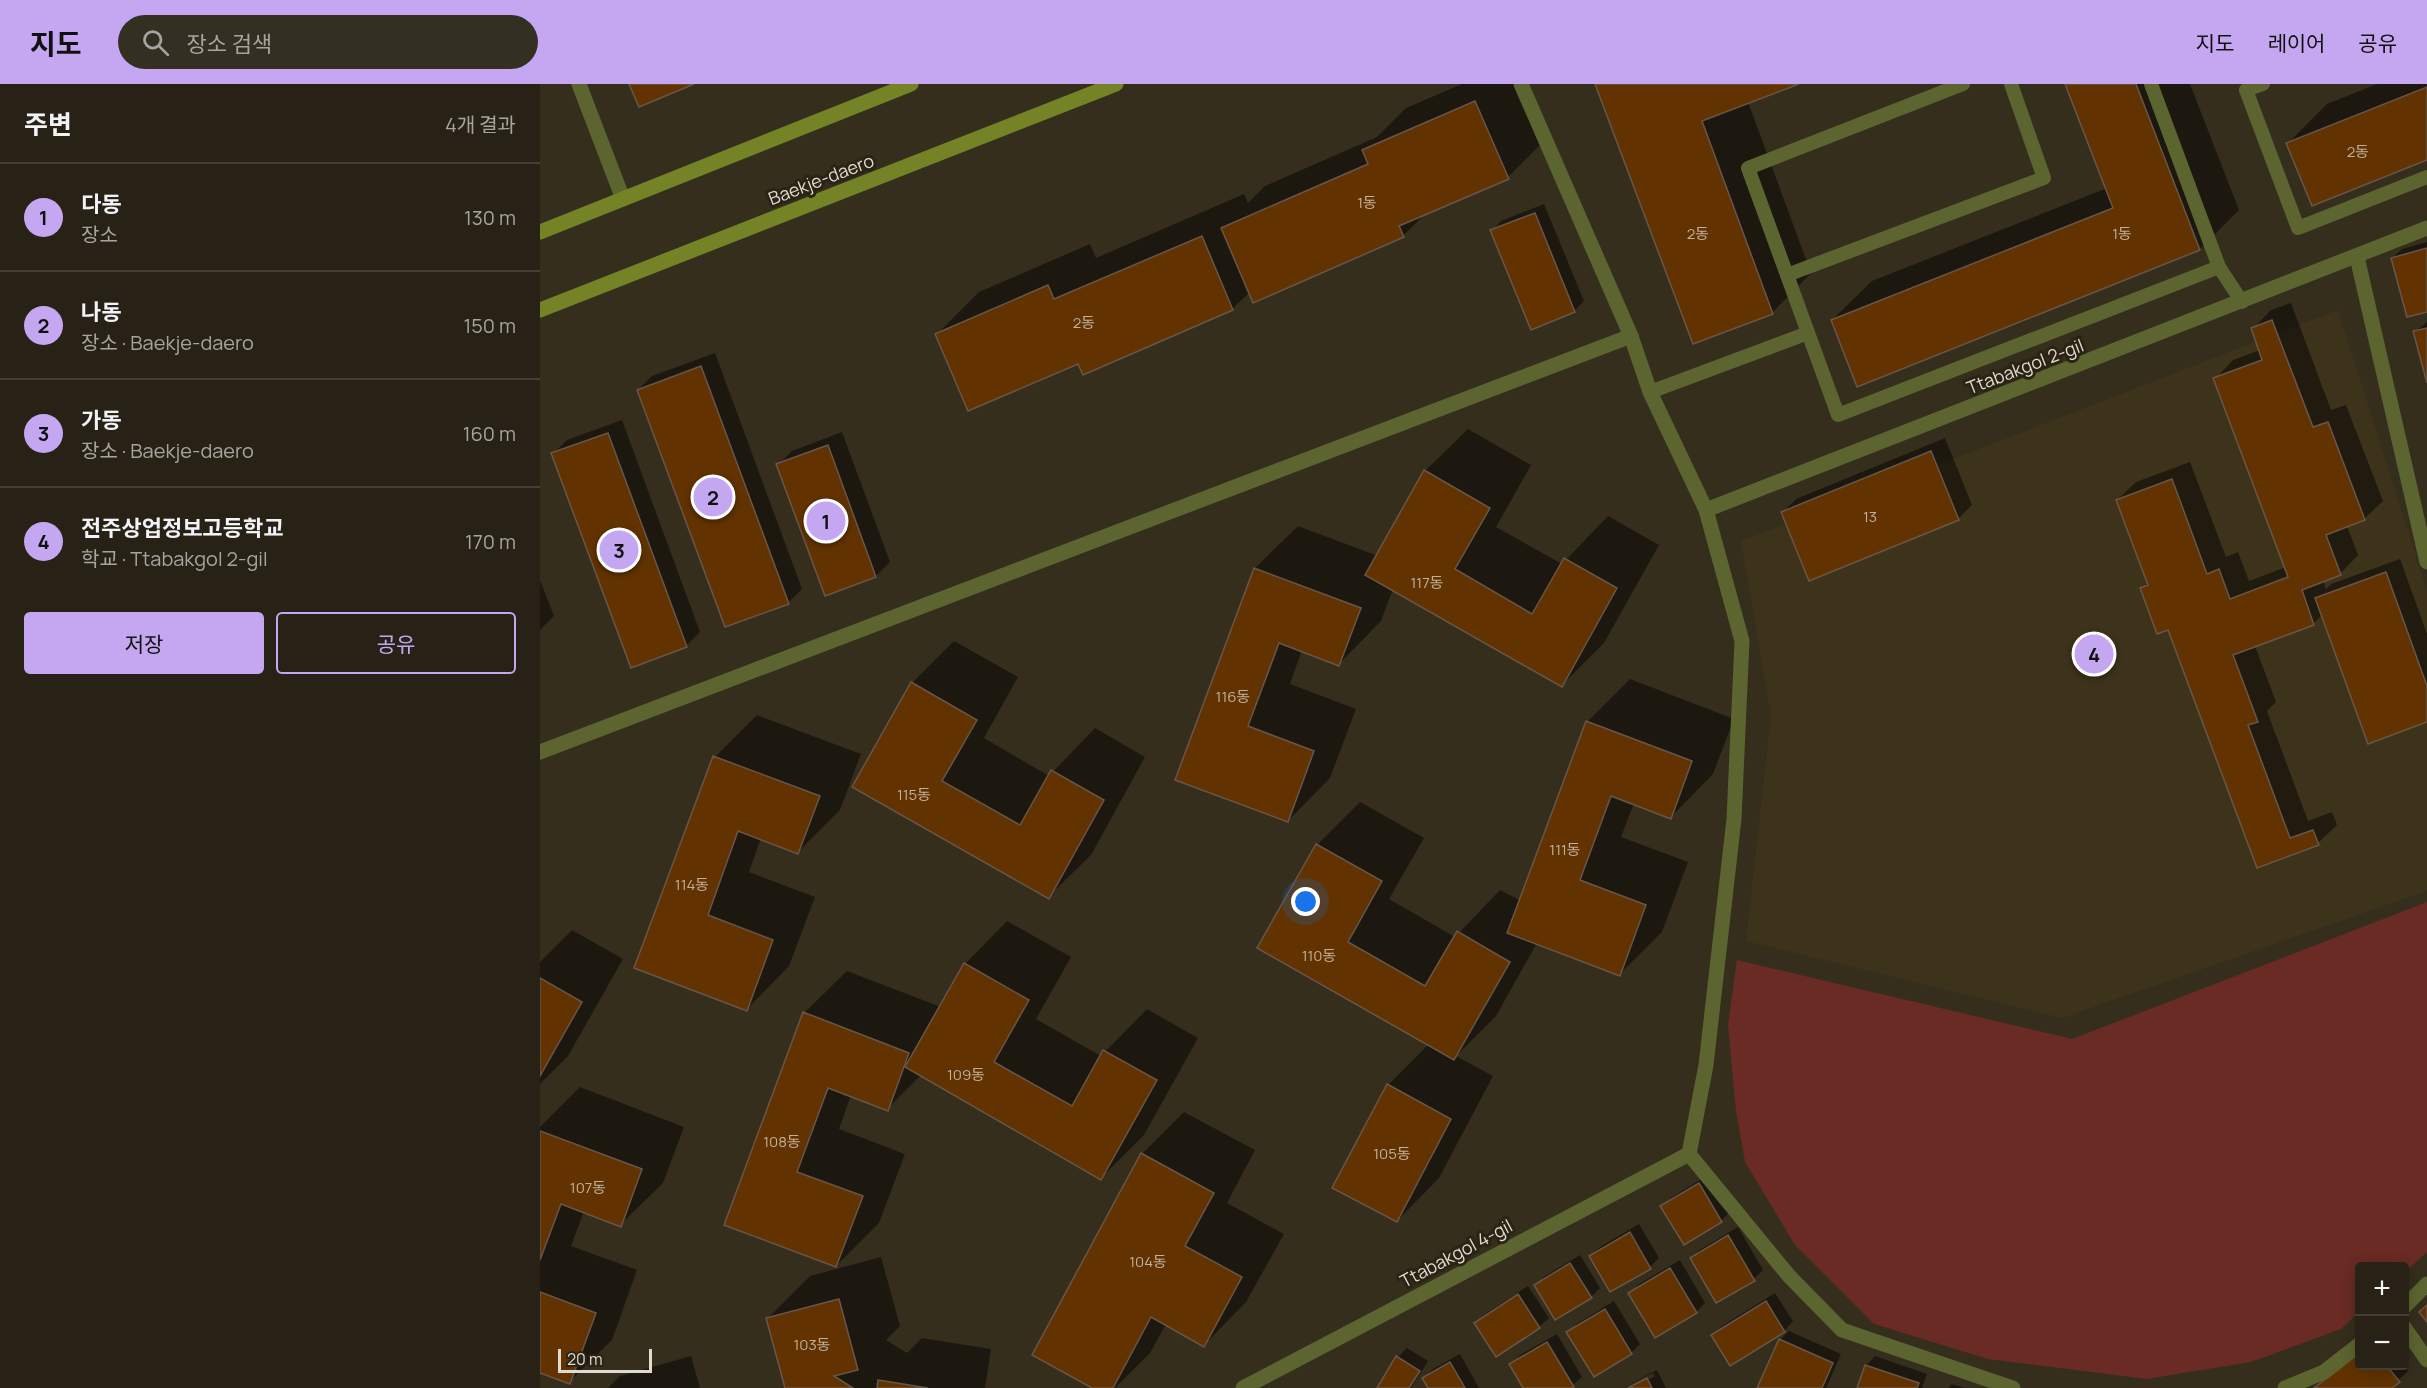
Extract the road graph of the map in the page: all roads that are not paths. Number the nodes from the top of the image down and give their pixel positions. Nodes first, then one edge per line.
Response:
1 (579, 84) edge
2 (911, 84) edge
3 (1116, 84) edge
4 (1521, 84) edge
5 (1963, 84) edge
6 (2011, 84) edge
7 (2151, 84) edge
8 (2263, 84) edge
9 (2427, 177) edge
10 (623, 199) junction
11 (2427, 228) edge
12 (540, 232) edge
13 (2357, 257) junction
14 (2219, 267) junction
15 (1787, 275) junction
16 (2242, 302) junction
17 (540, 310) edge
18 (1808, 333) junction
19 (1631, 336) junction
20 (1650, 392) junction
21 (1706, 510) junction
22 (2427, 562) edge
23 (540, 752) edge
24 (1689, 1154) junction
25 (2427, 1284) edge
26 (2409, 1302) edge
27 (2409, 1334) edge
28 (2355, 1348) edge
29 (2427, 1360) edge
30 (1244, 1388) edge
31 (2013, 1388) edge
32 (2285, 1388) edge

1 - 10 street
2 - 10 street
3 - 17 street, Baekje-daero
4 - 19 street
5 - 15 lane
6 - 15 lane
7 - 14 lane
8 - 9 lane
10 - 12 street
11 - 13 street, Ttabakgol 2-gil
13 - 16 street, Ttabakgol 2-gil
13 - 22 street
14 - 16 lane
14 - 18 lane
15 - 18 lane
16 - 21 street, Ttabakgol 2-gil
18 - 20 lane
19 - 20 street
19 - 23 street
20 - 21 street
21 - 24 street
24 - 30 street, Ttabakgol 4-gil
24 - 31 street
25 - 26 street
27 - 29 street
28 - 32 street

